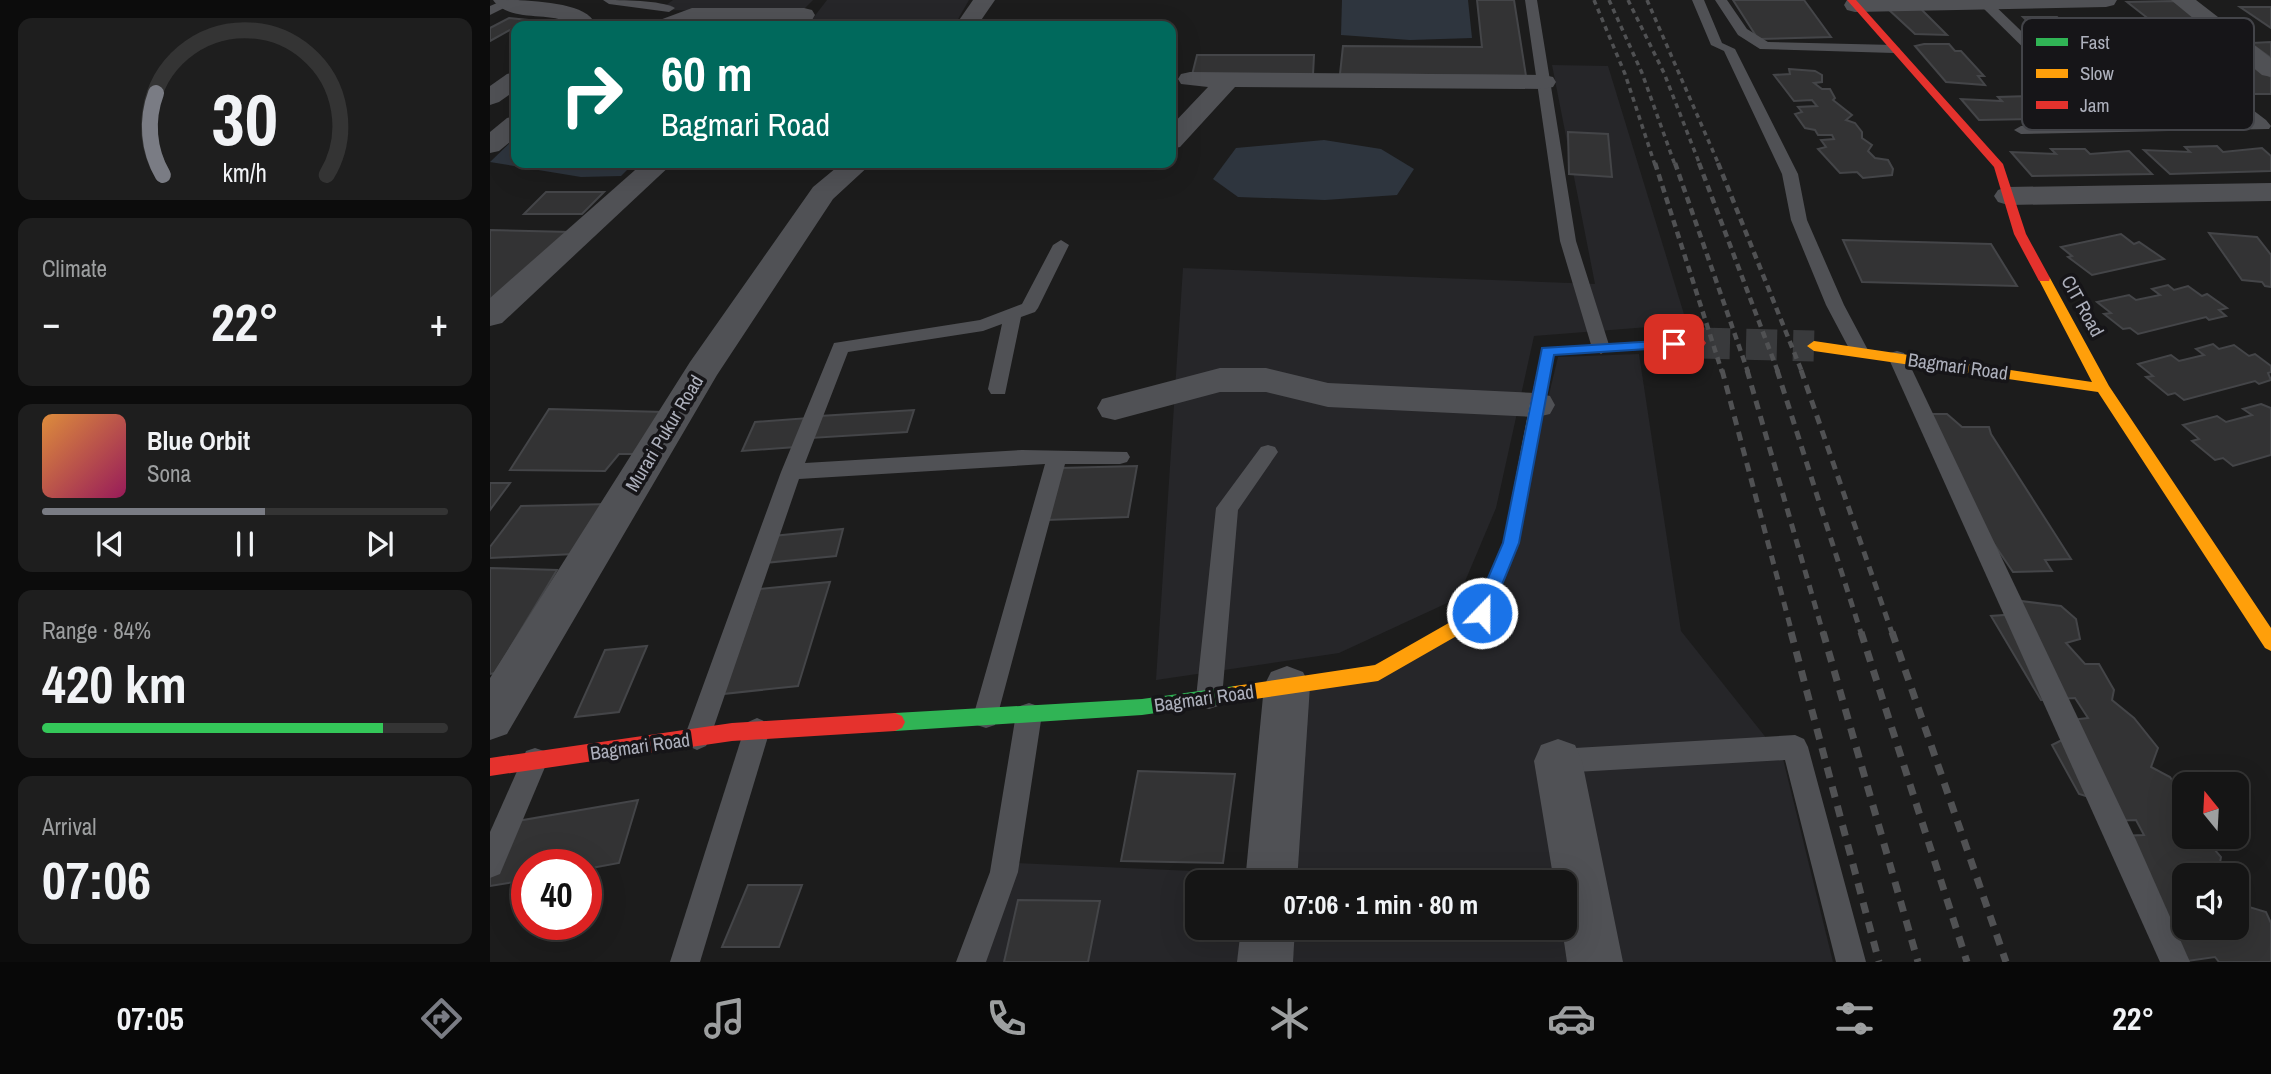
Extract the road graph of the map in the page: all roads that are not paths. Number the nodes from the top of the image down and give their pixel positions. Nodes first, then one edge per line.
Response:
1 (609, 0) edge
2 (984, 0) edge
3 (1531, 0) edge
4 (1698, 0) edge
5 (1721, 0) edge
6 (2106, 0) edge
7 (2182, 0) edge
8 (1853, 2) edge
9 (1984, 2) junction
10 (504, 3) edge
11 (806, 14) edge
12 (667, 17) edge
13 (2205, 18) edge
14 (582, 21) edge
15 (969, 21) edge
16 (2022, 39) edge
17 (1894, 49) junction
18 (2254, 57) edge
19 (2271, 70) edge
20 (1190, 79) dead end
21 (1228, 79) junction
22 (511, 82) edge
23 (1544, 82) junction
24 (490, 97) edge
25 (511, 128) edge
26 (1176, 136) edge
27 (490, 145) edge
28 (653, 168) edge
29 (852, 168) edge
30 (2271, 192) edge
31 (2008, 196) junction
32 (1061, 245) dead end
33 (1013, 314) junction
34 (490, 316) edge
35 (1699, 343) tunnel mouth
36 (1814, 345) tunnel mouth
37 (1601, 348) junction
38 (1860, 352) junction
39 (1897, 358) junction
40 (2103, 388) junction
41 (998, 389) dead end
42 (1537, 405) junction
43 (1115, 408) dead end
44 (1268, 452) dead end
45 (1058, 457) junction
46 (1120, 457) dead end
47 (791, 472) junction
48 (2271, 643) edge
49 (1287, 686) junction
50 (1209, 698) junction
51 (1029, 714) junction
52 (986, 717) junction
53 (490, 719) edge
54 (757, 730) junction
55 (697, 738) junction
56 (535, 760) junction
57 (1558, 761) joint
58 (490, 767) edge
59 (490, 864) edge
60 (1272, 870) edge
61 (1267, 940) edge
62 (685, 962) edge
63 (971, 962) edge
64 (1265, 962) edge
65 (1595, 962) edge
66 (1850, 962) edge
67 (2175, 962) edge

1 - 12 lane
2 - 15 street
3 - 23 lane
4 - 38 lane
5 - 17 lane
6 - 9 street
7 - 13 street
8 - 9 street
8 - 17 street, CIT Road
9 - 16 lane
10 - 14 street
11 - 12 street
17 - 31 street, CIT Road
18 - 19 street
20 - 21 street
21 - 23 street
21 - 26 street
22 - 24 street
23 - 37 lane
25 - 27 street
28 - 34 street
29 - 53 street, Murari Pukur Road
30 - 31 street
31 - 40 street, CIT Road
32 - 33 lane
33 - 41 lane
33 - 47 lane
35 - 37 street, Bagmari Road
36 - 38 street, Bagmari Road
37 - 42 street, Bagmari Road
38 - 39 street, Bagmari Road
39 - 40 street, Bagmari Road
39 - 67 lane
40 - 48 street, CIT Road
42 - 43 street
42 - 49 street, Bagmari Road
44 - 50 lane
45 - 46 lane
45 - 47 lane
45 - 52 lane
47 - 55 lane
49 - 50 street, Bagmari Road
49 - 60 street
50 - 51 street, Bagmari Road
51 - 52 street, Bagmari Road
51 - 63 lane
52 - 54 street, Bagmari Road
54 - 55 street, Bagmari Road
54 - 62 lane
55 - 56 street, Bagmari Road
56 - 58 street, Bagmari Road
56 - 59 lane
57 - 65 street
57 - 66 lane
61 - 64 street

